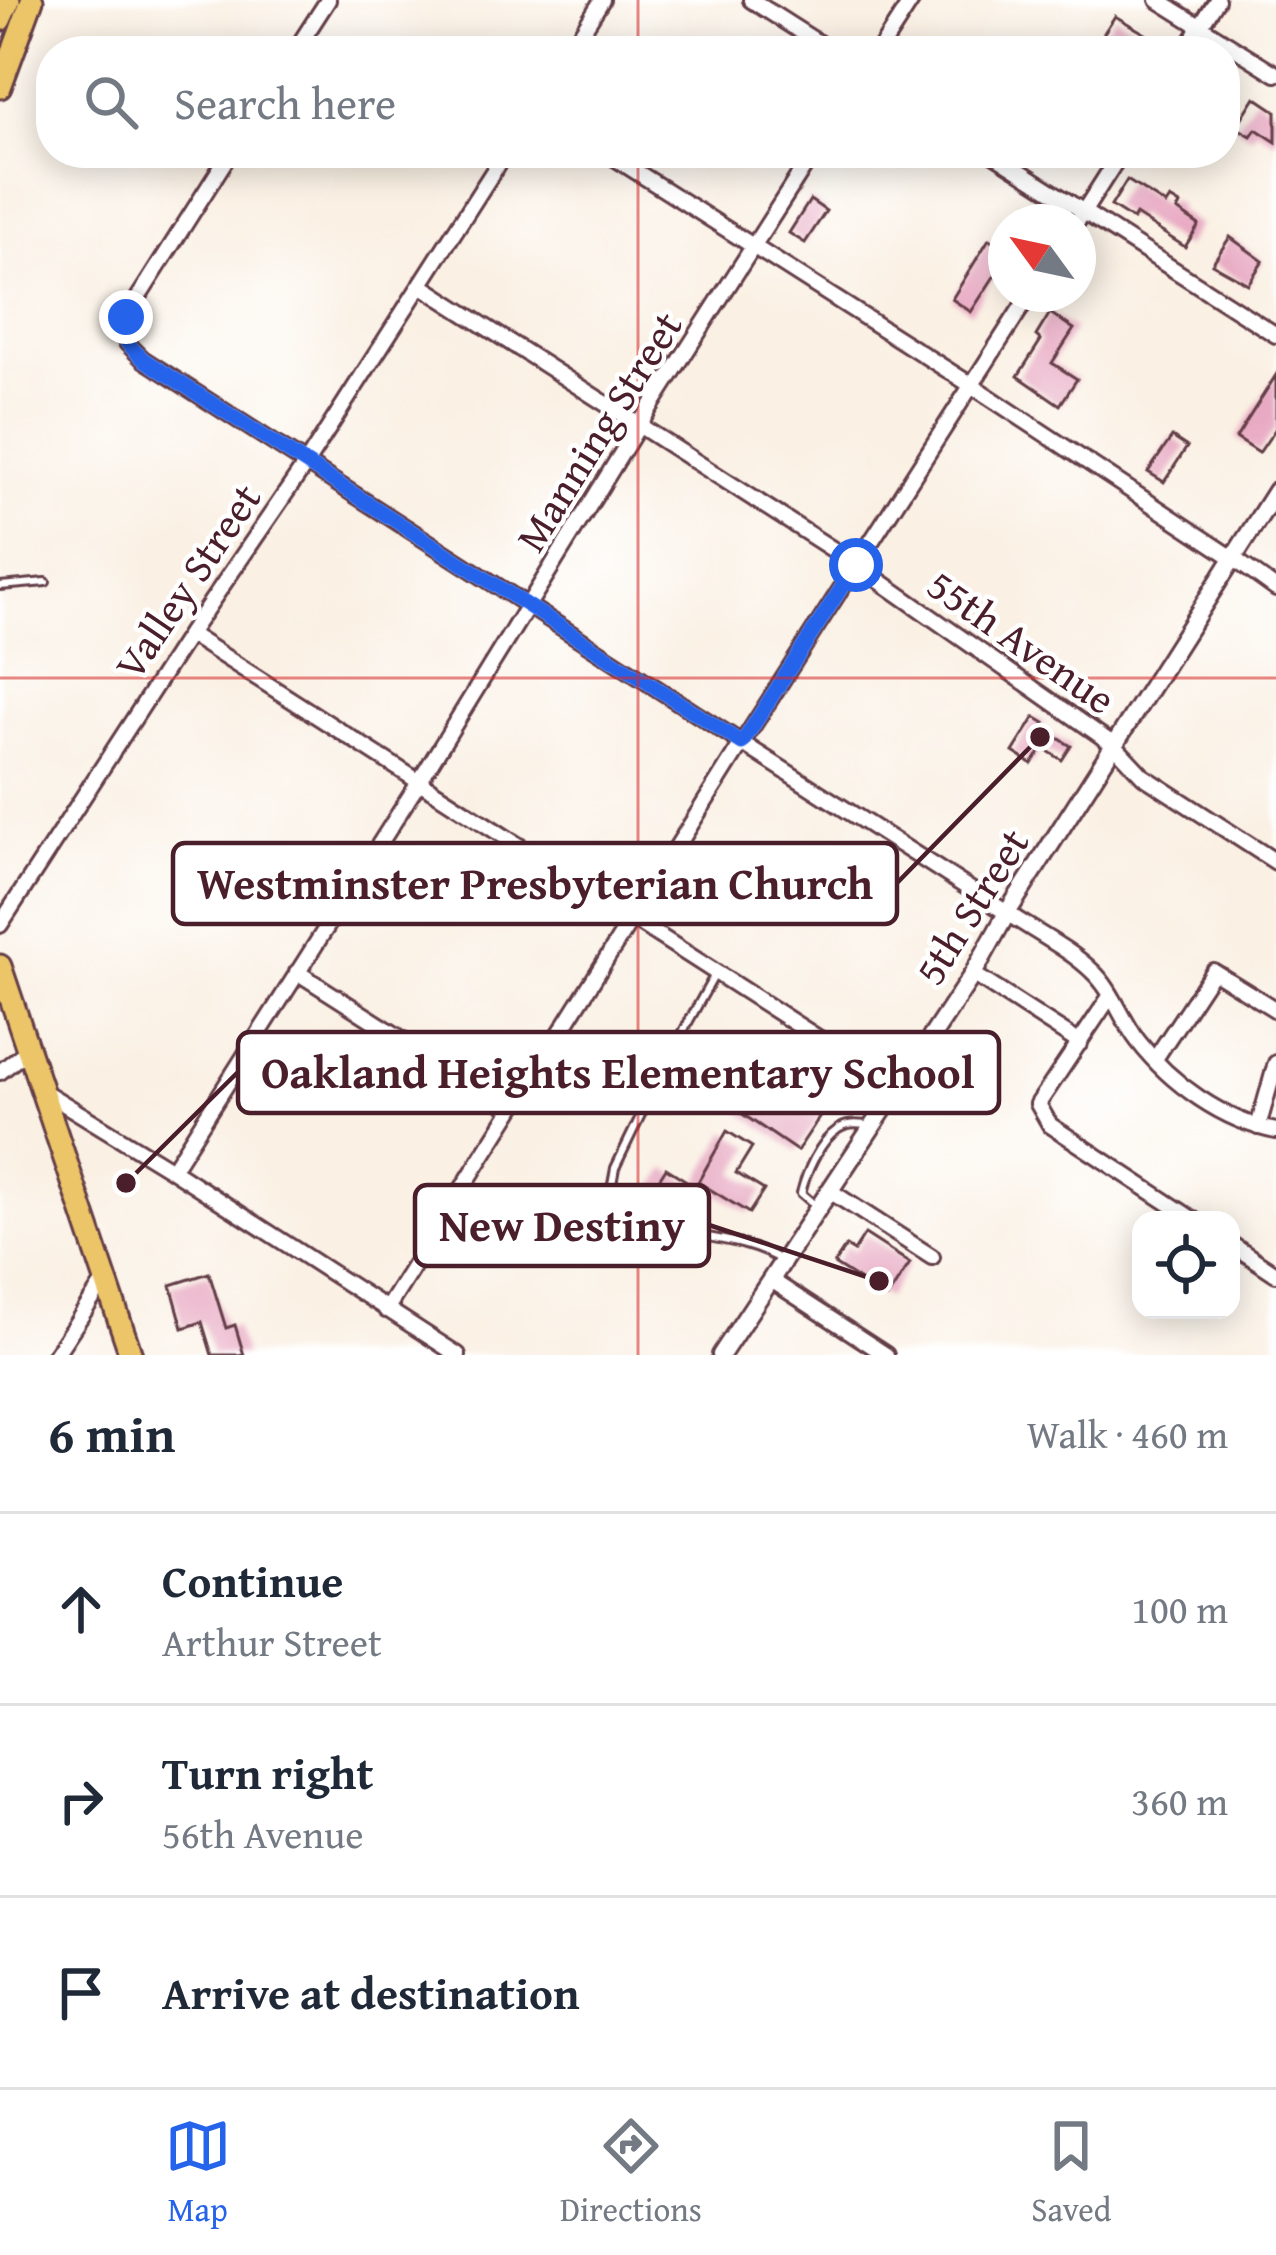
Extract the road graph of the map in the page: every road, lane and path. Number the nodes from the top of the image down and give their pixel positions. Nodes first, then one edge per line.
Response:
1 (9, 0) edge
2 (32, 0) edge
3 (328, 0) edge
4 (602, 0) edge
5 (752, 0) edge
6 (912, 0) edge
7 (1159, 0) edge
8 (1217, 0) edge
9 (0, 20) edge
10 (1201, 26) junction
11 (305, 36) edge
12 (579, 36) edge
13 (808, 36) edge
14 (889, 36) edge
15 (1195, 36) edge
16 (1217, 36) edge
17 (1240, 51) edge
18 (1276, 74) edge
19 (0, 87) edge
20 (220, 168) edge
21 (497, 168) edge
22 (630, 168) edge
23 (803, 168) edge
24 (1013, 168) edge
25 (1111, 168) edge
26 (1062, 204) edge
27 (1088, 204) edge
28 (1096, 227) edge
29 (753, 247) junction
30 (422, 286) junction
31 (1018, 312) edge
32 (1276, 335) edge
33 (971, 386) junction
34 (639, 425) junction
35 (305, 465) junction
36 (1276, 491) edge
37 (1233, 558) junction
38 (856, 565) junction
39 (46, 582) dead end
40 (0, 586) edge
41 (1276, 589) edge
42 (528, 607) junction
43 (189, 634) junction
44 (742, 743) junction
45 (1114, 745) junction
46 (419, 782) junction
47 (1276, 862) edge
48 (1007, 913) junction
49 (632, 918) junction
50 (0, 925) edge
51 (0, 966) edge
52 (297, 972) junction
53 (716, 973) junction
54 (973, 974) junction
55 (1111, 995) junction
56 (1276, 1010) edge
57 (1080, 1043) junction
58 (28, 1049) junction
59 (1154, 1059) junction
60 (1276, 1063) edge
61 (0, 1072) edge
62 (896, 1088) junction
63 (44, 1091) junction
64 (512, 1109) junction
65 (872, 1125) junction
66 (1258, 1127) junction
67 (1276, 1131) edge
68 (172, 1170) junction
69 (830, 1191) junction
70 (818, 1209) junction
71 (1180, 1211) edge
72 (1240, 1250) edge
73 (932, 1257) dead end
74 (783, 1262) junction
75 (1276, 1274) edge
76 (105, 1280) junction
77 (771, 1280) junction
78 (386, 1310) junction
79 (55, 1355) edge
80 (131, 1355) edge
81 (458, 1355) edge
82 (722, 1355) edge
83 (886, 1355) edge

1 - 9 main road
2 - 19 main road
3 - 11 street
4 - 12 street
5 - 13 street
6 - 14 street
7 - 10 street
8 - 10 street
10 - 15 street
10 - 16 street
17 - 18 street
20 - 35 street
21 - 30 street, Valley Street
22 - 29 street
23 - 29 street, Manning Street
24 - 26 street
25 - 27 street
28 - 32 street
29 - 33 street
29 - 34 street, Manning Street
30 - 34 street, 55th Avenue
30 - 35 street, Valley Street
31 - 33 street
33 - 37 street
33 - 38 street
34 - 38 street, 55th Avenue
34 - 42 street, Manning Street
35 - 42 street
35 - 43 street, Valley Street
36 - 37 street, 5th Street
37 - 41 street
37 - 45 street, 5th Street
38 - 44 street
38 - 45 street, 55th Avenue
39 - 40 lane
42 - 44 street
42 - 46 street, Manning Street
43 - 46 street
43 - 50 street, Valley Street
44 - 48 street
44 - 49 street
45 - 47 street, 55th Avenue
45 - 48 street, 5th Street
46 - 49 street
46 - 52 street, Manning Street
48 - 54 street, 5th Street
48 - 55 street
49 - 53 street
49 - 64 street
51 - 58 main road
52 - 64 street
52 - 68 street, Manning Street
53 - 62 street
53 - 74 lane
54 - 57 street
54 - 62 street, 5th Street
55 - 57 street
55 - 59 street
56 - 59 street
57 - 71 street
58 - 61 street
58 - 63 main road
59 - 66 street
60 - 66 street
62 - 65 street, 5th Street
63 - 68 street
63 - 76 main road
64 - 78 street
65 - 69 street, 5th Street
65 - 70 lane
66 - 67 street
68 - 78 street
69 - 70 street, 5th Street
69 - 73 street
70 - 74 street, 5th Street
72 - 75 street
74 - 77 street, 5th Street
76 - 79 street
76 - 80 main road
77 - 82 street, 5th Street
77 - 83 street
78 - 81 street

